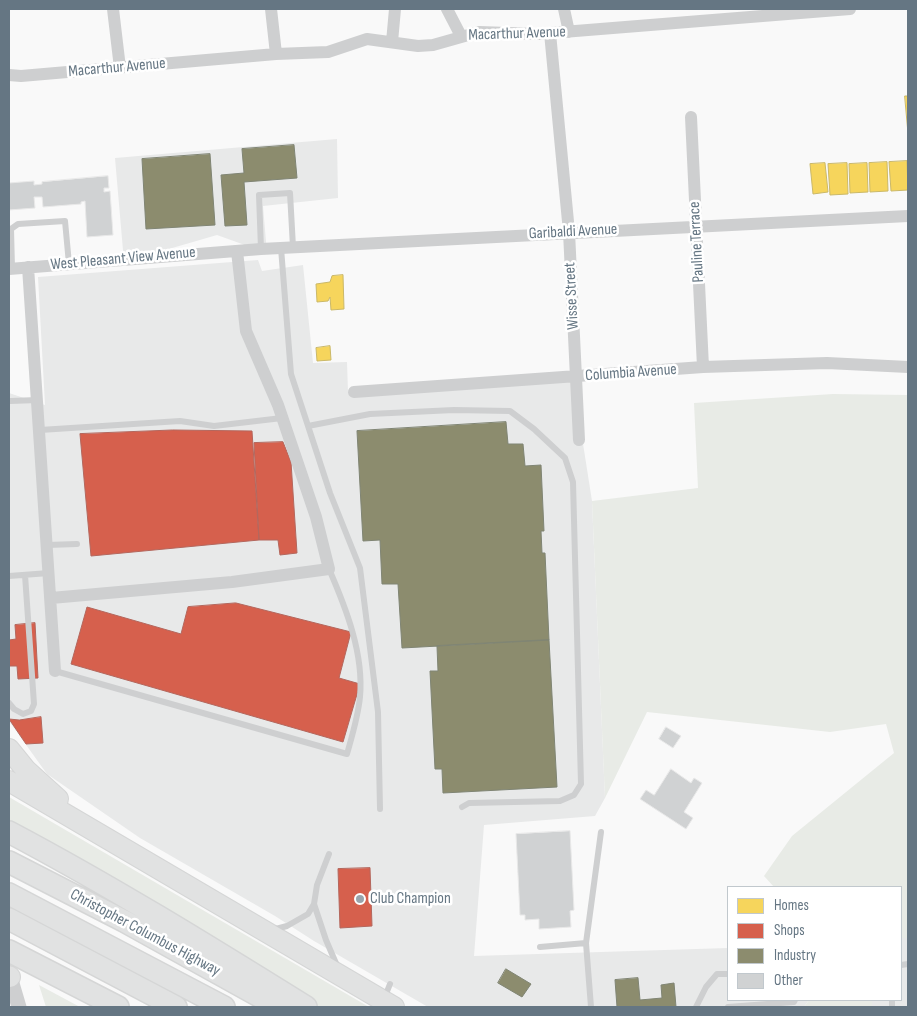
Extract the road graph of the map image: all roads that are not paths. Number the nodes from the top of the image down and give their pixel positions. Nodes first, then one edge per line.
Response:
1 (113, 9) edge
2 (271, 9) edge
3 (395, 9) edge
4 (447, 9) edge
5 (564, 9) edge
6 (850, 9) edge
7 (711, 14) edge
8 (569, 32) junction
9 (550, 33) junction
10 (462, 36) junction
11 (392, 42) junction
12 (276, 54) junction
13 (120, 68) junction
14 (9, 75) edge
15 (691, 116) dead end
16 (908, 216) edge
17 (696, 227) junction
18 (569, 232) junction
19 (287, 247) junction
20 (261, 249) junction
21 (237, 251) junction
22 (69, 264) junction
23 (28, 267) junction
24 (10, 268) edge
25 (704, 367) junction
26 (908, 367) edge
27 (576, 377) junction
28 (354, 392) dead end
29 (38, 400) junction
30 (10, 402) edge
31 (282, 418) junction
32 (308, 426) junction
33 (40, 430) junction
34 (579, 440) dead end
35 (47, 544) junction
36 (77, 544) dead end
37 (329, 570) junction
38 (49, 573) junction
39 (25, 574) junction
40 (9, 576) edge
41 (51, 598) junction
42 (55, 671) joint
43 (9, 703) edge
44 (9, 749) edge
45 (9, 781) edge
46 (462, 807) dead end
47 (380, 809) dead end
48 (9, 832) edge
49 (601, 832) dead end
50 (329, 854) dead end
51 (9, 862) edge
52 (167, 872) junction
53 (9, 894) edge
54 (314, 904) junction
55 (9, 918) edge
56 (266, 931) junction
57 (586, 943) junction
58 (540, 947) dead end
59 (9, 951) edge
60 (727, 974) edge
61 (9, 975) edge
62 (342, 976) junction
63 (389, 997) edge
64 (794, 1001) edge
65 (19, 1007) edge
66 (118, 1007) edge
67 (176, 1007) edge
68 (224, 1007) edge
69 (279, 1007) edge
70 (306, 1007) edge
71 (591, 1007) edge
72 (696, 1007) edge
73 (728, 1007) edge

1 - 13 street
2 - 12 street
3 - 11 street
4 - 10 street
5 - 8 street
6 - 7 street, Macarthur Avenue
7 - 8 street, Macarthur Avenue
8 - 9 street, Macarthur Avenue
9 - 10 street, Macarthur Avenue
9 - 18 street, Wisse Street
10 - 11 street, Macarthur Avenue
11 - 12 street, Macarthur Avenue
12 - 13 street, Macarthur Avenue
13 - 14 street, Macarthur Avenue
15 - 17 street, Pauline Terrace
16 - 17 street, Garibaldi Avenue
17 - 18 street, Garibaldi Avenue
17 - 25 street, Pauline Terrace
18 - 19 street, Garibaldi Avenue
18 - 27 street, Wisse Street
19 - 20 street, Garibaldi Avenue
19 - 20 lane
19 - 32 lane
20 - 21 street, Garibaldi Avenue
21 - 22 street, West Pleasant View Avenue
21 - 31 street
22 - 23 street, West Pleasant View Avenue
22 - 24 lane
23 - 24 street, West Pleasant View Avenue
23 - 29 street
25 - 26 street, Columbia Avenue
25 - 27 street, Columbia Avenue
27 - 28 street, Columbia Avenue
27 - 34 street, Wisse Street
29 - 30 lane
29 - 33 street
31 - 33 lane
31 - 37 street
32 - 46 lane
32 - 47 lane
33 - 35 street
35 - 36 lane
35 - 38 street
37 - 41 street
37 - 42 lane
38 - 39 lane
38 - 41 street
39 - 40 lane
39 - 43 lane
41 - 42 street
44 - 52 highway
45 - 52 highway
48 - 70 highway
49 - 57 lane
50 - 54 lane
51 - 69 highway, Christopher Columbus Highway
52 - 56 highway
53 - 68 highway, Christopher Columbus Highway
54 - 56 lane
54 - 62 lane
55 - 67 highway
56 - 62 highway
57 - 58 lane
57 - 71 lane
59 - 66 highway
60 - 72 lane
61 - 65 street
62 - 63 highway
64 - 73 lane

